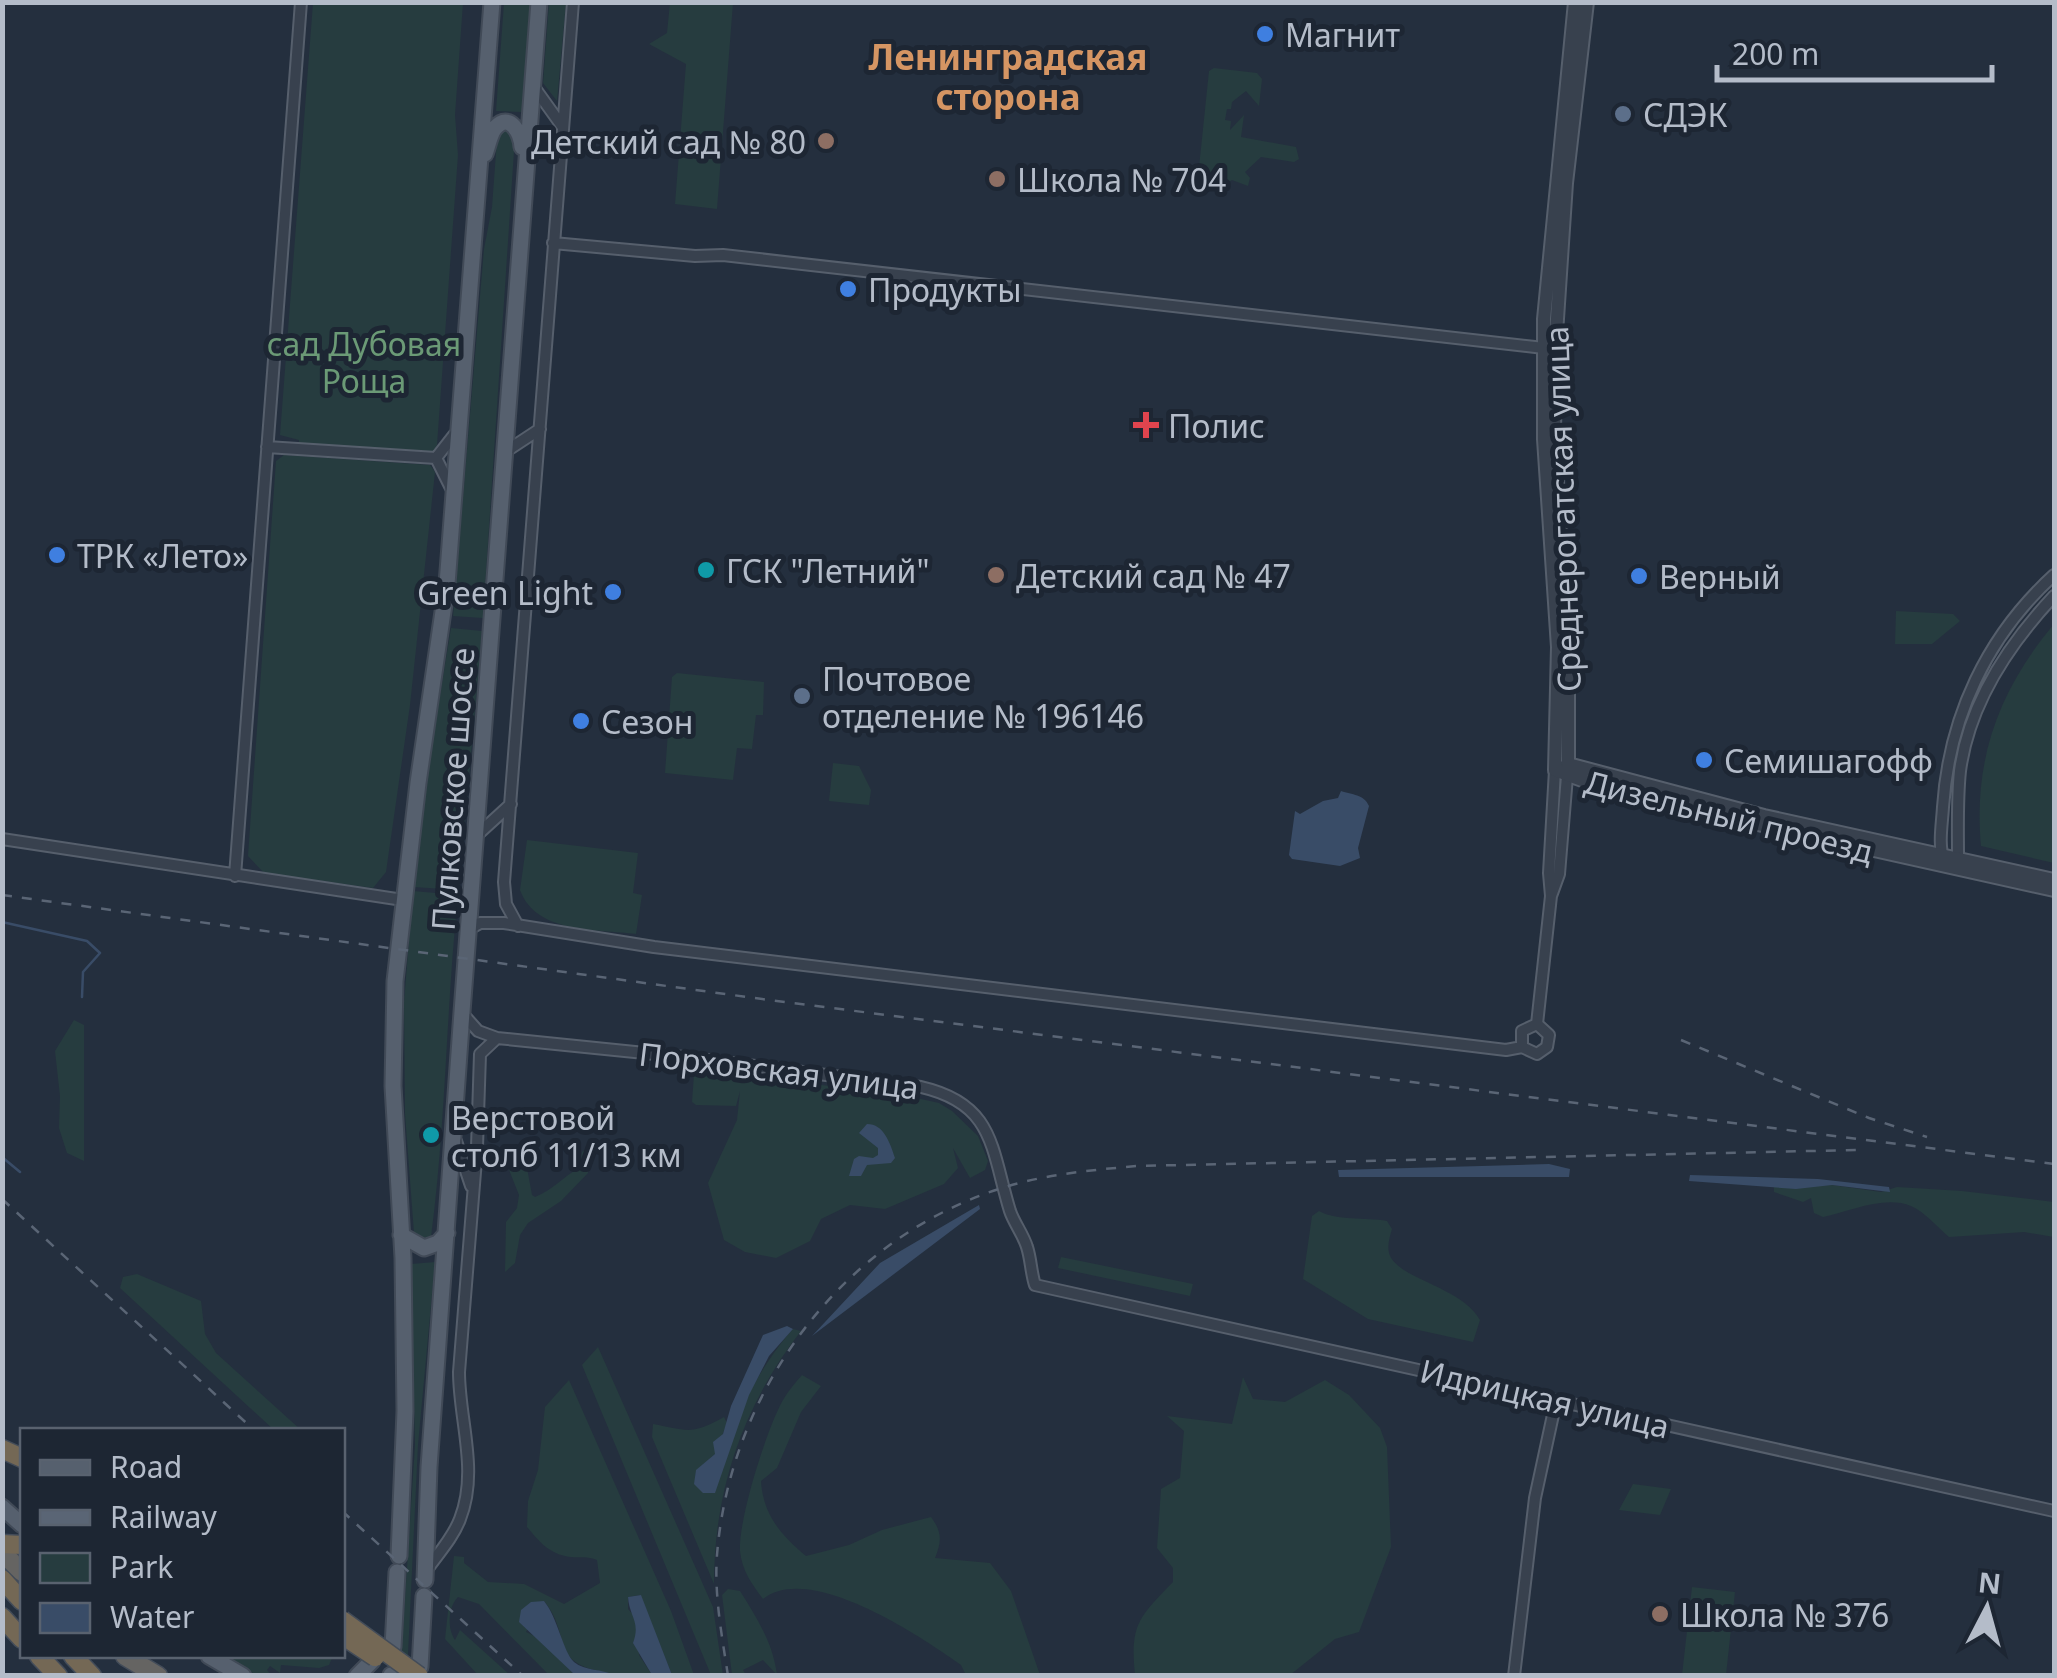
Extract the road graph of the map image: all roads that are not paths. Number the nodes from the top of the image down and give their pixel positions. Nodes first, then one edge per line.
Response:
1 (301, 2) edge
2 (492, 2) edge
3 (539, 2) edge
4 (573, 2) edge
5 (1575, 2) edge
6 (1586, 2) edge
7 (533, 85) junction
8 (562, 126) junction
9 (527, 166) junction
10 (479, 169) junction
11 (553, 243) junction
12 (1544, 348) junction
13 (459, 425) junction
14 (540, 429) junction
15 (267, 447) junction
16 (505, 452) junction
17 (436, 458) junction
18 (454, 496) junction
19 (2054, 575) edge
20 (2054, 596) edge
21 (1564, 770) junction
22 (511, 804) junction
23 (476, 836) junction
24 (2, 839) edge
25 (1941, 853) junction
26 (1958, 857) junction
27 (1946, 868) junction
28 (235, 876) junction
29 (2054, 880) edge
30 (2054, 890) edge
31 (403, 900) junction
32 (519, 927) junction
33 (470, 929) junction
34 (462, 1012) junction
35 (1537, 1024) junction
36 (498, 1038) junction
37 (1522, 1048) junction
38 (454, 1136) junction
39 (473, 1192) junction
40 (447, 1233) junction
41 (401, 1235) junction
42 (1035, 1285) joint
43 (1556, 1401) junction
44 (2054, 1512) edge
45 (2, 1552) edge
46 (20, 1570) edge
47 (2, 1579) edge
48 (424, 1582) junction
49 (20, 1599) edge
50 (2, 1617) edge
51 (345, 1622) edge
52 (20, 1637) edge
53 (345, 1637) edge
54 (391, 1642) dead end
55 (129, 1658) edge
56 (212, 1658) edge
57 (372, 1661) dead end
58 (420, 1671) edge
59 (158, 1676) edge
60 (242, 1676) edge
61 (357, 1676) edge
62 (402, 1676) edge
63 (1514, 1676) edge

1 - 15 street
2 - 10 main road, Пулковское шоссе
3 - 7 main road, Пулковское шоссе
4 - 8 street
5 - 12 street, Среднерогатская улица
6 - 21 street, Среднерогатская улица
7 - 8 street
7 - 9 main road, Пулковское шоссе
8 - 11 street
9 - 10 main road
9 - 16 main road, Пулковское шоссе
10 - 13 main road, Пулковское шоссе
11 - 12 street
11 - 14 street
12 - 21 street, Среднерогатская улица
13 - 17 street
13 - 18 main road, Пулковское шоссе
14 - 16 street
14 - 22 street
15 - 17 street
15 - 28 street
16 - 23 main road, Пулковское шоссе
17 - 18 street
18 - 31 main road, Пулковское шоссе
19 - 25 street
20 - 26 street
21 - 25 street, Дизельный проезд
21 - 27 street, Дизельный проезд
21 - 35 street, Среднерогатская улица
22 - 23 street
22 - 32 street
23 - 33 main road, Пулковское шоссе
24 - 28 street
25 - 26 street, Дизельный проезд
25 - 27 street
26 - 27 street
26 - 29 street, Дизельный проезд
27 - 30 street, Дизельный проезд
28 - 31 street
31 - 41 main road, Пулковское шоссе
32 - 33 street
32 - 37 street
33 - 34 main road, Пулковское шоссе
34 - 36 street, Порховская улица
34 - 38 main road, Пулковское шоссе
35 - 37 street, Среднерогатская улица
35 - 37 street, Среднерогатская улица
36 - 39 street
36 - 42 street, Порховская улица
38 - 39 street
38 - 40 main road, Пулковское шоссе
39 - 48 street
40 - 41 main road
40 - 48 main road, Пулковское шоссе
41 - 54 main road, Пулковское шоссе
42 - 43 street, Идрицкая улица
43 - 44 street, Идрицкая улица
43 - 63 street
45 - 46 highway
47 - 49 highway
48 - 58 main road, Пулковское шоссе
50 - 52 highway
51 - 58 highway, bridge
53 - 62 highway, bridge
55 - 59 highway
56 - 60 main road
57 - 61 main road

